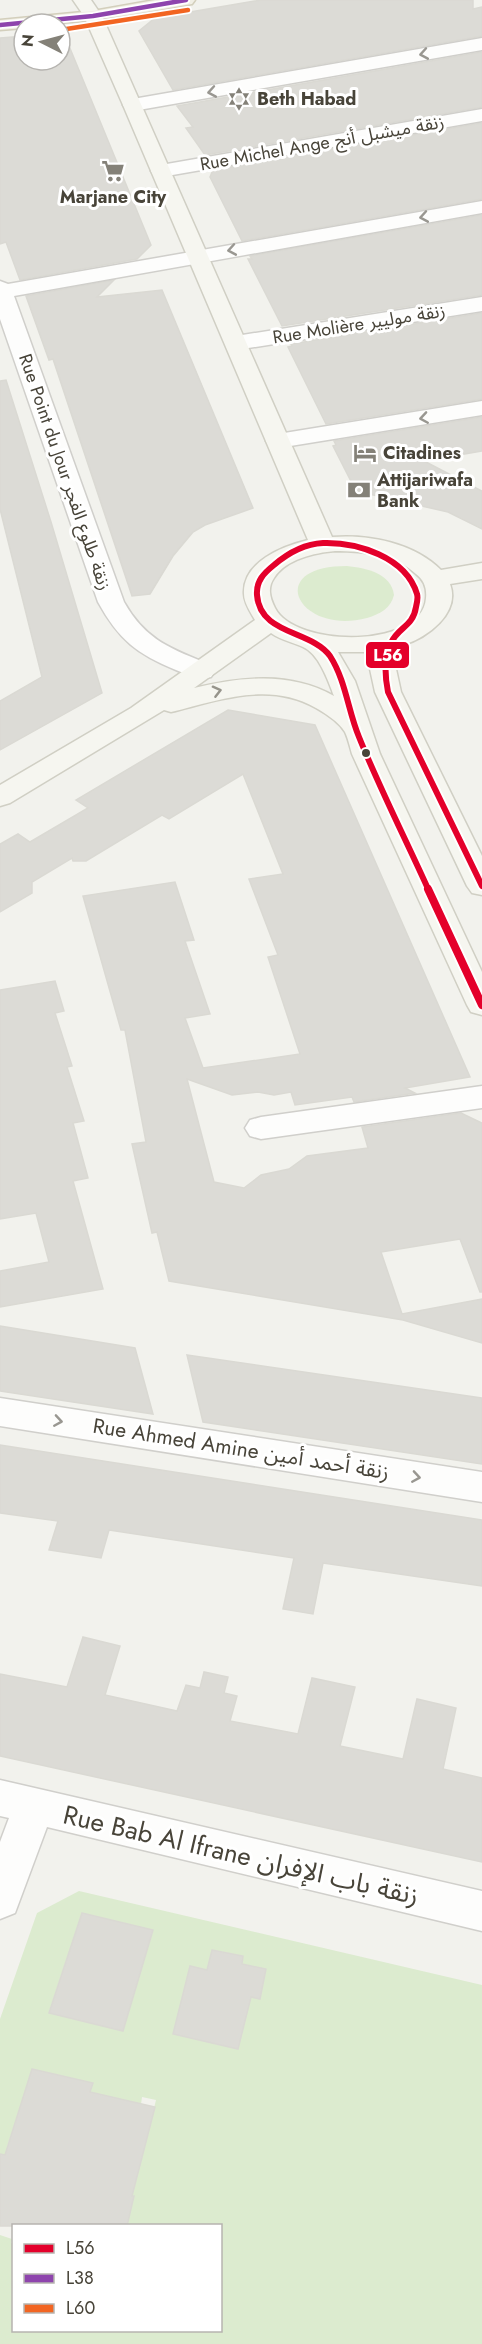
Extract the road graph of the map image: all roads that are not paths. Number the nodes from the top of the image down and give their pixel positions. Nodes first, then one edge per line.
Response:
1 (186, 0) edge
2 (87, 5) edge
3 (0, 11) edge
4 (0, 25) edge
5 (482, 44) edge
6 (133, 105) junction
7 (482, 115) edge
8 (161, 171) junction
9 (482, 207) edge
10 (198, 256) junction
11 (0, 290) edge
12 (482, 304) edge
13 (236, 343) junction
14 (482, 408) edge
15 (278, 441) junction
16 (323, 545) junction
17 (482, 571) edge
18 (434, 579) junction
19 (271, 621) junction
20 (391, 641) junction
21 (315, 642) junction
22 (202, 671) junction
23 (141, 714) junction
24 (354, 725) junction
25 (0, 797) edge
26 (482, 886) edge
27 (482, 1005) edge
28 (482, 1097) edge
29 (261, 1128) dead end
30 (0, 1412) edge
31 (482, 1487) edge
32 (17, 1802) edge
33 (0, 1899) edge
34 (482, 1911) edge

1 - 2 main road
2 - 3 main road
2 - 4 main road
2 - 6 main road
5 -> 6 street
6 - 8 main road
7 - 8 street, Rue Michel Ange زنقة ميشبل أنج
8 - 10 main road
9 -> 10 street
10 - 11 street
10 - 13 main road
11 - 22 street, Rue Point du Jour زنقة طلوع الفجر
12 - 13 street, Rue Molière زنقة موليير
13 - 15 main road
14 -> 15 street
15 - 16 main road
16 - 18 main road
16 - 19 main road
17 - 18 main road
18 - 20 main road
19 - 21 main road
19 - 22 main road
20 - 21 main road
20 - 26 main road
21 - 24 main road
22 - 23 main road
23 -> 24 main road
23 - 25 main road
24 - 27 main road
28 - 29 street
30 -> 31 street, Rue Ahmed Amine زنقة أحمد أمين
32 - 33 street
32 - 34 street, Rue Bab Al Ifrane زنقة باب الإفران

